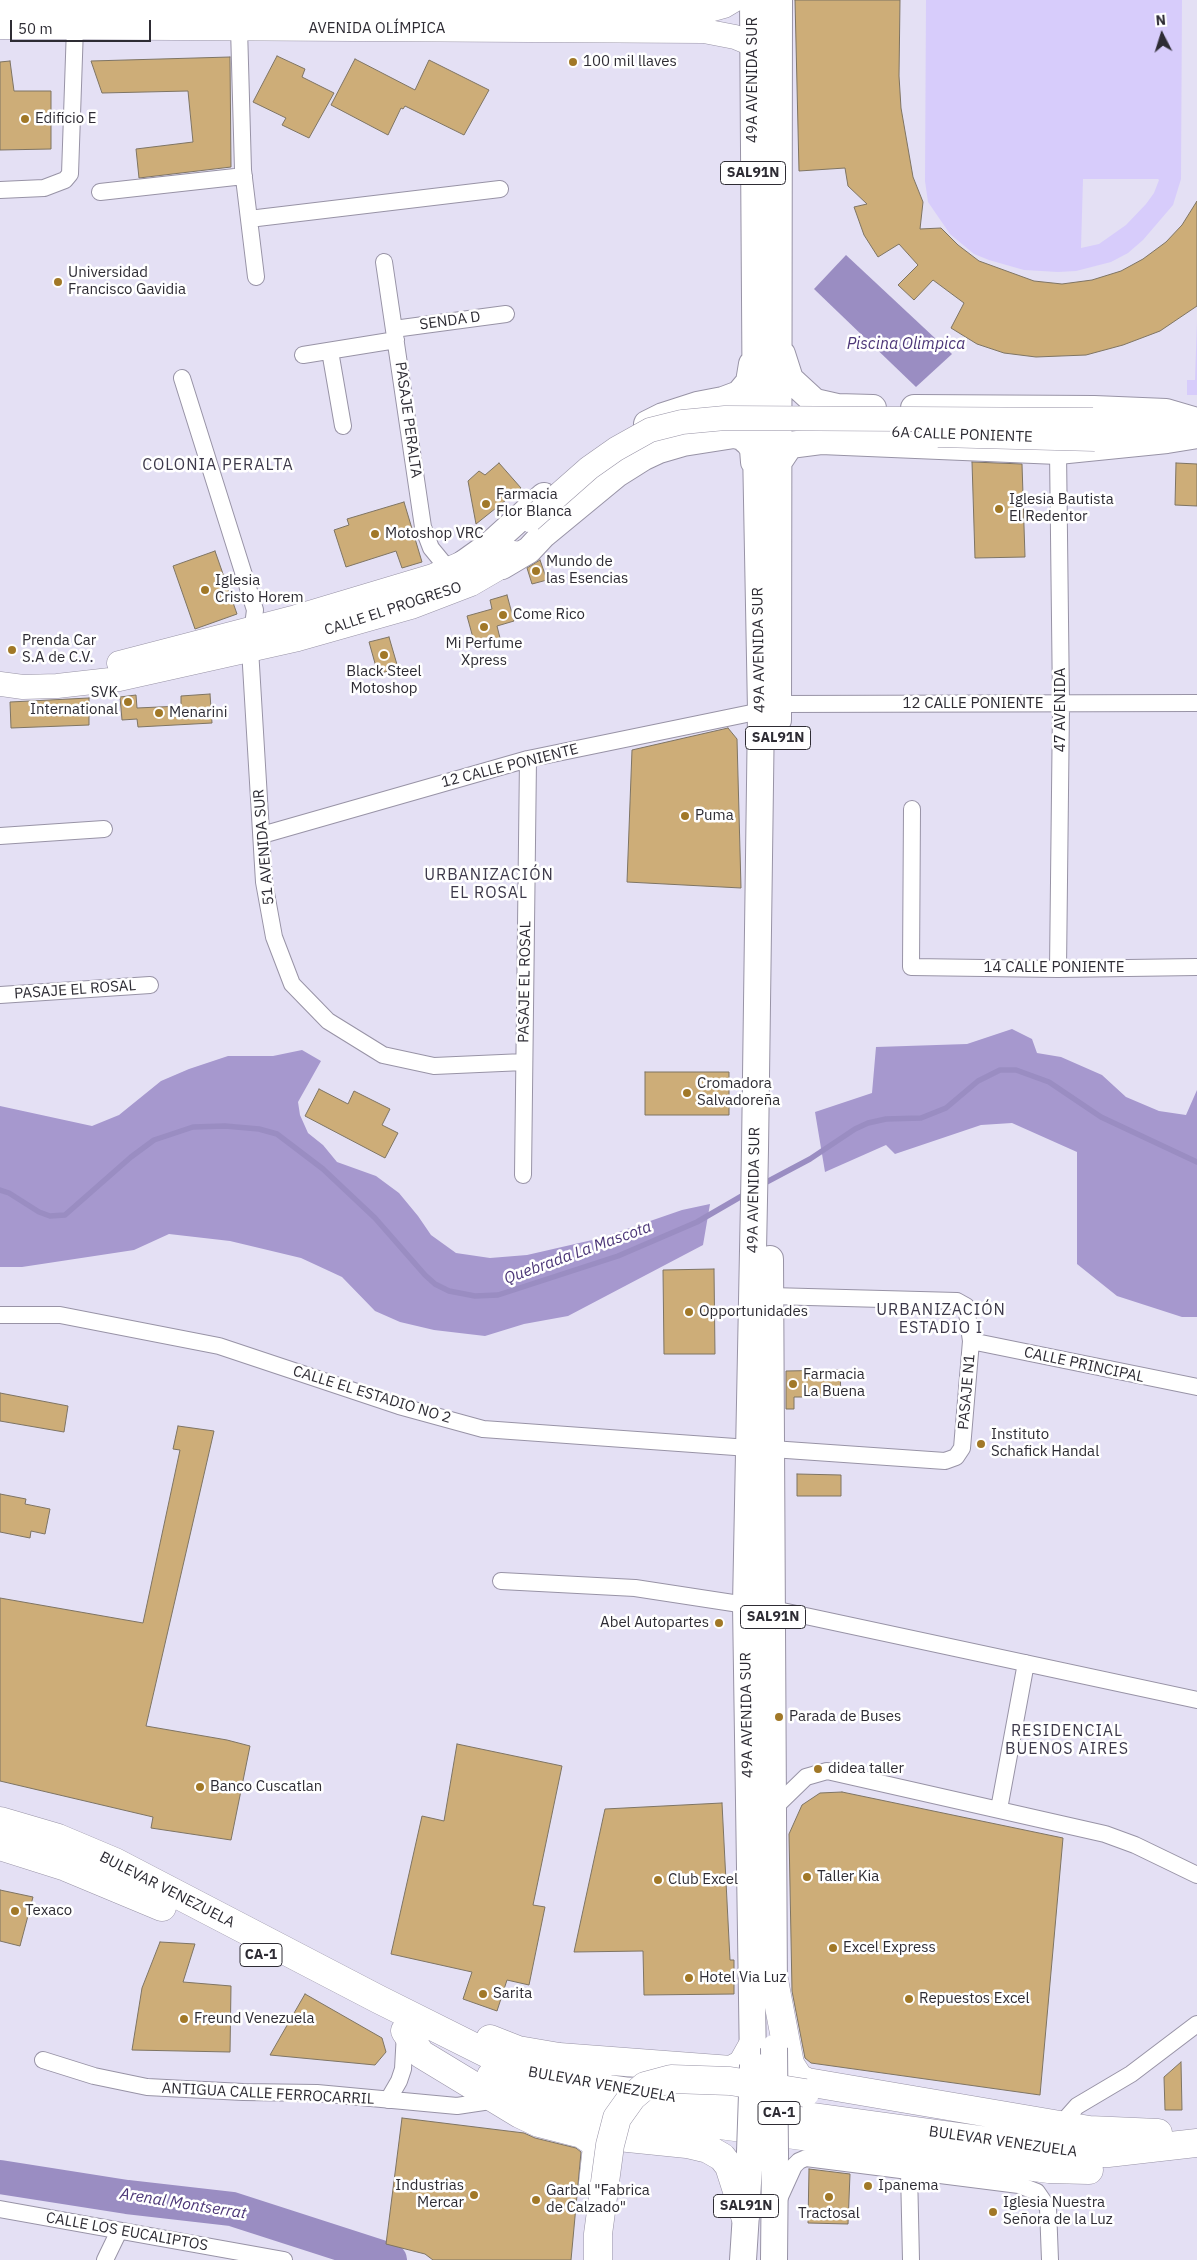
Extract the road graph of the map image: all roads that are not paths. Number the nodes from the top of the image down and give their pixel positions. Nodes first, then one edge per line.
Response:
1 (734, 0) edge
2 (752, 0) edge
3 (779, 0) edge
4 (205, 2) edge
5 (0, 4) edge
6 (0, 27) edge
7 (75, 27) junction
8 (205, 28) junction
9 (240, 28) junction
10 (752, 44) junction
11 (244, 176) junction
12 (500, 188) dead end
13 (0, 190) edge
14 (100, 192) dead end
15 (249, 219) junction
16 (384, 262) dead end
17 (256, 276) dead end
18 (506, 314) dead end
19 (395, 334) junction
20 (766, 340) junction
21 (330, 351) junction
22 (302, 355) dead end
23 (182, 378) dead end
24 (722, 400) junction
25 (815, 402) junction
26 (1197, 421) edge
27 (769, 424) joint
28 (343, 426) dead end
29 (1197, 429) edge
30 (1197, 435) edge
31 (717, 436) junction
32 (821, 441) junction
33 (1058, 451) junction
34 (780, 460) junction
35 (756, 478) junction
36 (534, 524) junction
37 (502, 566) junction
38 (456, 567) junction
39 (252, 639) junction
40 (0, 670) edge
41 (0, 684) edge
42 (1197, 703) edge
43 (1061, 704) junction
44 (769, 708) junction
45 (528, 759) junction
46 (912, 809) dead end
47 (104, 829) dead end
48 (262, 835) junction
49 (0, 836) edge
50 (1197, 967) edge
51 (1058, 969) junction
52 (150, 985) dead end
53 (0, 995) edge
54 (524, 1062) junction
55 (763, 1145) junction
56 (523, 1175) dead end
57 (771, 1296) junction
58 (0, 1315) edge
59 (971, 1341) junction
60 (1197, 1387) edge
61 (761, 1449) junction
62 (501, 1581) dead end
63 (746, 1605) junction
64 (773, 1609) junction
65 (1026, 1663) junction
66 (1197, 1700) edge
67 (773, 1809) junction
68 (999, 1809) junction
69 (0, 1821) edge
70 (0, 1846) edge
71 (1197, 1875) edge
72 (773, 1975) junction
73 (378, 1999) junction
74 (1197, 2024) edge
75 (405, 2031) junction
76 (759, 2054) junction
77 (43, 2060) dead end
78 (388, 2100) junction
79 (497, 2100) junction
80 (1061, 2124) junction
81 (1197, 2129) edge
82 (582, 2134) junction
83 (1197, 2134) edge
84 (633, 2138) junction
85 (1197, 2143) edge
86 (763, 2153) junction
87 (1197, 2156) edge
88 (908, 2171) junction
89 (775, 2208) junction
90 (0, 2209) edge
91 (745, 2216) junction
92 (119, 2231) junction
93 (242, 2256) edge
94 (105, 2260) edge
95 (284, 2260) edge
96 (588, 2260) edge
97 (598, 2260) edge
98 (609, 2260) edge
99 (743, 2260) edge
100 (774, 2260) edge
101 (912, 2260) edge
102 (1050, 2260) edge

1 - 4 street, AVENIDA OLÍMPICA
2 - 10 main road, 49A AVENIDA SUR / SAL91N
3 - 20 main road, 49A AVENIDA SUR / SAL91N
4 - 5 street, AVENIDA OLÍMPICA
4 - 8 street
6 - 7 street, AVENIDA OLÍMPICA
7 - 8 street, AVENIDA OLÍMPICA
7 - 13 street
8 - 9 street, AVENIDA OLÍMPICA
9 - 10 street, AVENIDA OLÍMPICA
9 - 11 street
10 - 20 main road, 49A AVENIDA SUR / SAL91N
11 - 14 street
11 - 15 street
12 - 15 street
15 - 17 street
16 - 19 street, PASAJE PERALTA
18 - 19 street, SENDA D
19 - 21 street, SENDA D
19 - 38 street, PASAJE PERALTA
20 - 24 main road
20 - 25 main road
20 - 34 main road, 49A AVENIDA SUR / SAL91N
20 - 35 main road, 49A AVENIDA SUR / SAL91N
21 - 22 street, SENDA D
21 - 28 street
23 - 39 street, 51 AVENIDA SUR
24 - 31 main road
24 - 38 main road
25 - 26 main road
25 - 32 main road
27 - 29 street, 6A CALLE PONIENTE, bridge
27 - 36 street, CALLE EL PROGRESO, bridge
30 - 33 main road
31 - 35 main road
31 - 37 main road
32 - 33 main road
32 - 34 main road
33 - 43 street, 47 AVENIDA
34 - 44 main road, 49A AVENIDA SUR / SAL91N
35 - 44 main road, 49A AVENIDA SUR / SAL91N
36 - 37 street, CALLE EL PROGRESO
36 - 38 street, CALLE EL PROGRESO
37 - 39 street, CALLE EL PROGRESO
38 - 39 street, CALLE EL PROGRESO
39 - 40 street, CALLE EL PROGRESO
39 - 41 street, CALLE EL PROGRESO
39 - 48 street, 51 AVENIDA SUR
42 - 43 street, 12 CALLE PONIENTE
43 - 44 street, 12 CALLE PONIENTE
43 - 51 street, 47 AVENIDA
44 - 45 street, 12 CALLE PONIENTE
44 - 55 main road, 49A AVENIDA SUR / SAL91N
45 - 48 street, 12 CALLE PONIENTE
45 - 54 street, PASAJE EL ROSAL
46 - 51 street, 14 CALLE PONIENTE
47 - 49 street
48 - 54 street, 51 AVENIDA SUR
50 - 51 street, 14 CALLE PONIENTE
52 - 53 street, PASAJE EL ROSAL
54 - 56 street, PASAJE EL ROSAL
55 - 57 main road, 49A AVENIDA SUR / SAL91N
55 - 61 main road, 49A AVENIDA SUR / SAL91N
57 - 59 street, PASAJE N1
57 - 61 main road, 49A AVENIDA SUR / SAL91N
58 - 61 street, CALLE EL ESTADIO NO 2
59 - 60 street, CALLE PRINCIPAL
59 - 61 street, PASAJE N1
61 - 63 main road, 49A AVENIDA SUR / SAL91N
61 - 64 main road, 49A AVENIDA SUR / SAL91N
62 - 63 street
63 - 76 main road, 49A AVENIDA SUR / SAL91N
64 - 65 street
64 - 67 main road, 49A AVENIDA SUR / SAL91N
65 - 66 street
65 - 68 street
67 - 68 street
67 - 72 main road, 49A AVENIDA SUR / SAL91N
68 - 71 street
69 - 73 highway, BULEVAR VENEZUELA / CA-1
70 - 75 highway, BULEVAR VENEZUELA / CA-1
72 - 76 main road, 49A AVENIDA SUR / SAL91N
72 - 80 highway
73 - 76 highway
73 - 85 highway, BULEVAR VENEZUELA / CA-1
74 - 80 street
75 - 78 street
75 - 79 highway
75 - 87 highway, BULEVAR VENEZUELA / CA-1
76 - 86 main road, 49A AVENIDA SUR / SAL91N, bridge
77 - 78 street, ANTIGUA CALLE FERROCARRIL
78 - 79 street, ANTIGUA CALLE FERROCARRIL
79 - 82 highway
80 - 81 highway
82 - 84 highway
82 - 96 highway
83 - 97 highway, bridge
84 - 91 highway
84 - 98 highway
86 - 89 main road, 49A AVENIDA SUR / SAL91N
86 - 91 main road, 49A AVENIDA SUR / SAL91N
88 - 89 street
88 - 101 street
88 - 102 street
89 - 100 main road, 49A AVENIDA SUR / SAL91N
90 - 92 street, CALLE LOS EUCALIPTOS
91 - 99 main road, 49A AVENIDA SUR / SAL91N
92 - 93 street, CALLE LOS EUCALIPTOS
92 - 94 street
93 - 95 street, CALLE LOS EUCALIPTOS

